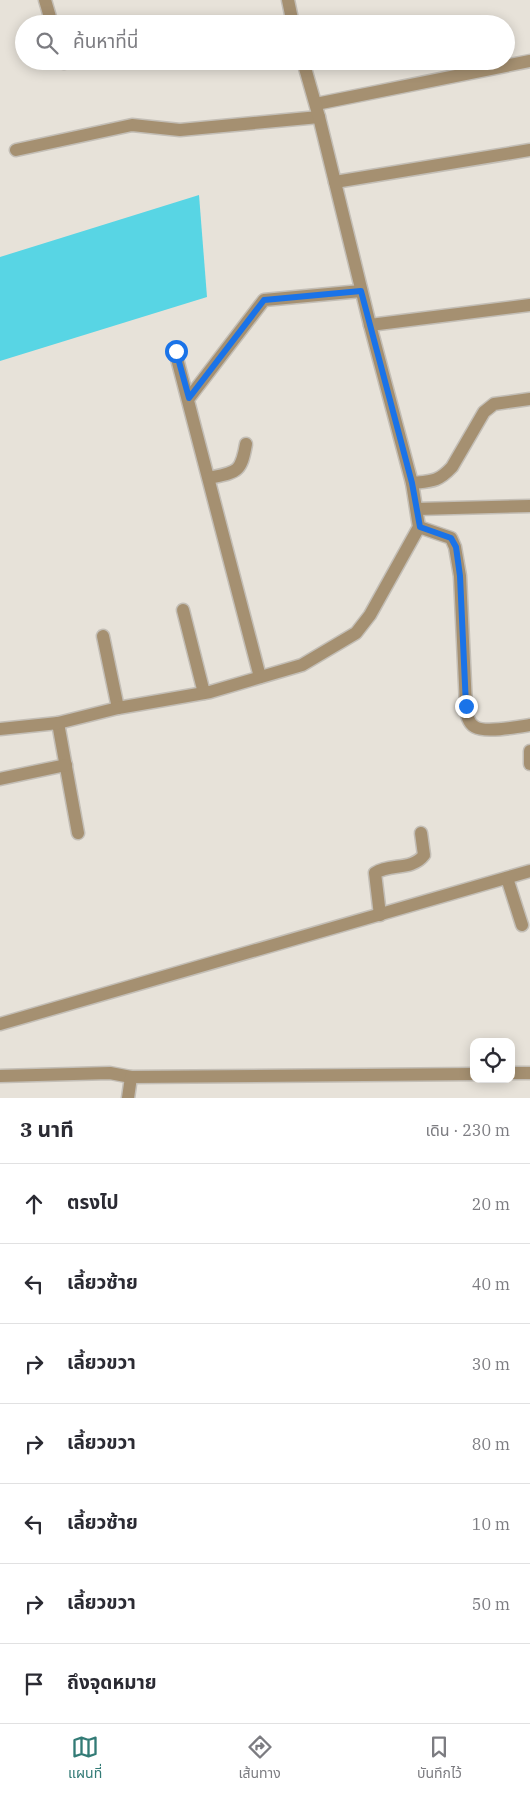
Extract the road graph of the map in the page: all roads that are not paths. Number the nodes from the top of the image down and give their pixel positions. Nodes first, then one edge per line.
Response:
1 (45, 0) edge
2 (288, 0) edge
3 (49, 15) edge
4 (291, 15) edge
5 (530, 61) edge
6 (515, 64) edge
7 (306, 70) edge
8 (491, 70) edge
9 (318, 110) junction
10 (16, 150) dead end
11 (530, 150) edge
12 (335, 182) junction
13 (361, 291) junction
14 (530, 305) edge
15 (370, 325) junction
16 (176, 351) dead end
17 (189, 398) junction
18 (530, 399) edge
19 (246, 444) dead end
20 (209, 478) junction
21 (412, 483) junction
22 (530, 506) edge
23 (417, 509) junction
24 (420, 527) junction
25 (183, 610) dead end
26 (103, 636) dead end
27 (260, 677) junction
28 (204, 693) junction
29 (118, 708) junction
30 (58, 723) junction
31 (530, 725) edge
32 (0, 729) edge
33 (530, 752) edge
34 (530, 764) edge
35 (66, 765) junction
36 (0, 779) edge
37 (78, 833) dead end
38 (421, 833) dead end
39 (530, 871) edge
40 (507, 878) junction
41 (380, 915) junction
42 (522, 925) dead end
43 (0, 1024) edge
44 (515, 1073) edge
45 (530, 1073) edge
46 (470, 1074) edge
47 (0, 1076) edge
48 (131, 1077) junction
49 (128, 1098) edge

1 - 3 street
2 - 4 street
5 - 6 street
7 - 9 street
8 - 9 street
9 - 10 street
9 - 12 street
11 - 12 street
12 - 13 street
13 - 15 street
13 - 17 street
14 - 15 street
15 - 21 street
16 - 17 street
17 - 20 street
18 - 21 street
19 - 20 street
20 - 27 street
21 - 23 street
22 - 23 street
23 - 24 street
24 - 27 street
24 - 31 street
25 - 28 street
26 - 29 street
27 - 28 street
28 - 29 street
29 - 30 street
30 - 32 street
30 - 35 street
33 - 34 street
35 - 36 street
35 - 37 street
38 - 41 street
39 - 40 street
40 - 41 street
40 - 42 street
41 - 43 street
44 - 45 street
46 - 48 street
47 - 48 street
48 - 49 street

